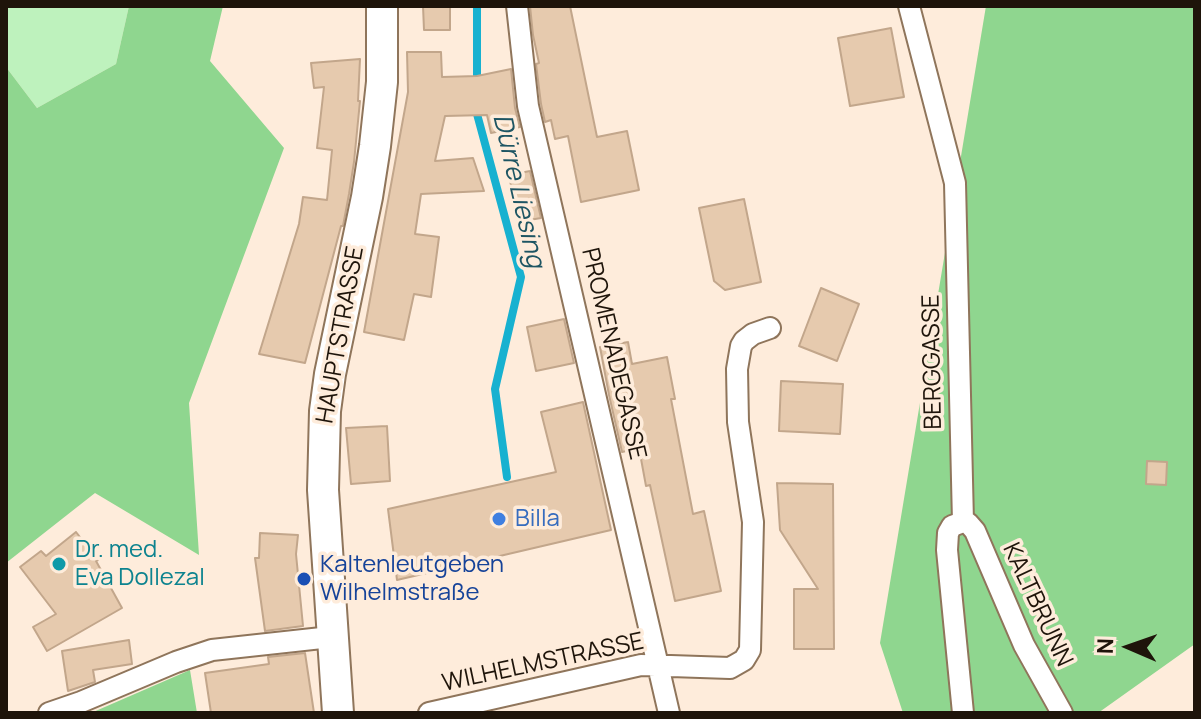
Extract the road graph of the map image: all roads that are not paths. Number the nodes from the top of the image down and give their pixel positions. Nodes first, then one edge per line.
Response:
1 (382, 6) edge
2 (517, 6) edge
3 (909, 6) edge
4 (770, 328) dead end
5 (963, 522) junction
6 (331, 637) junction
7 (658, 665) junction
8 (49, 713) edge
9 (338, 713) edge
10 (429, 713) edge
11 (669, 713) edge
12 (963, 713) edge
13 (1062, 713) edge

1 - 6 main road, HAUPTSTRASSE
2 - 7 street, PROMENADEGASSE
3 - 5 street, BERGGASSE
4 - 7 street, WILHELMSTRASSE
5 - 12 street, BERGGASSE
5 - 13 street, KALTBRUNN
6 - 8 street
6 - 9 main road, HAUPTSTRASSE
7 - 10 street, WILHELMSTRASSE
7 - 11 street, PROMENADEGASSE

